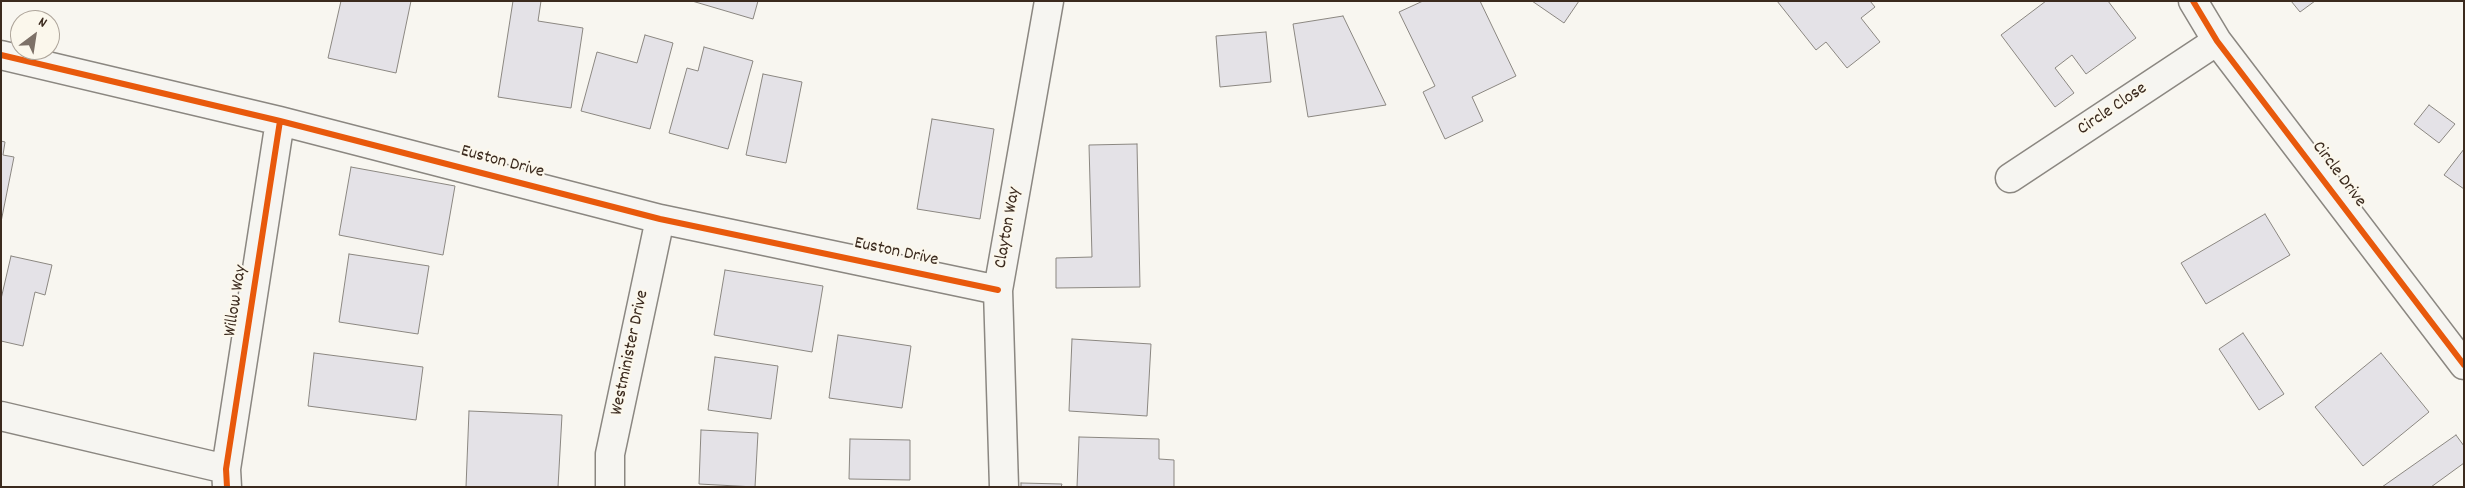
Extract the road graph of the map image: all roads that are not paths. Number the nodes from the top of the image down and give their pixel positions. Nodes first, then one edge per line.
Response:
1 (1049, 1) edge
2 (2193, 1) edge
3 (2217, 41) junction
4 (1, 55) edge
5 (280, 121) junction
6 (2010, 178) dead end
7 (660, 220) junction
8 (998, 290) junction
9 (2463, 362) edge
10 (1, 416) edge
11 (226, 478) edge
12 (610, 487) edge
13 (1004, 487) edge

1 - 8 street, Clayton Way
2 - 3 street, Circle Drive
3 - 6 street, Circle Close
3 - 9 street, Circle Drive
4 - 5 street, Euston Drive
5 - 7 street, Euston Drive
5 - 11 street, Willow Way
7 - 8 street, Euston Drive
7 - 12 street, Westminister Drive
8 - 13 street, Clayton Way
10 - 11 street, Willow Way

